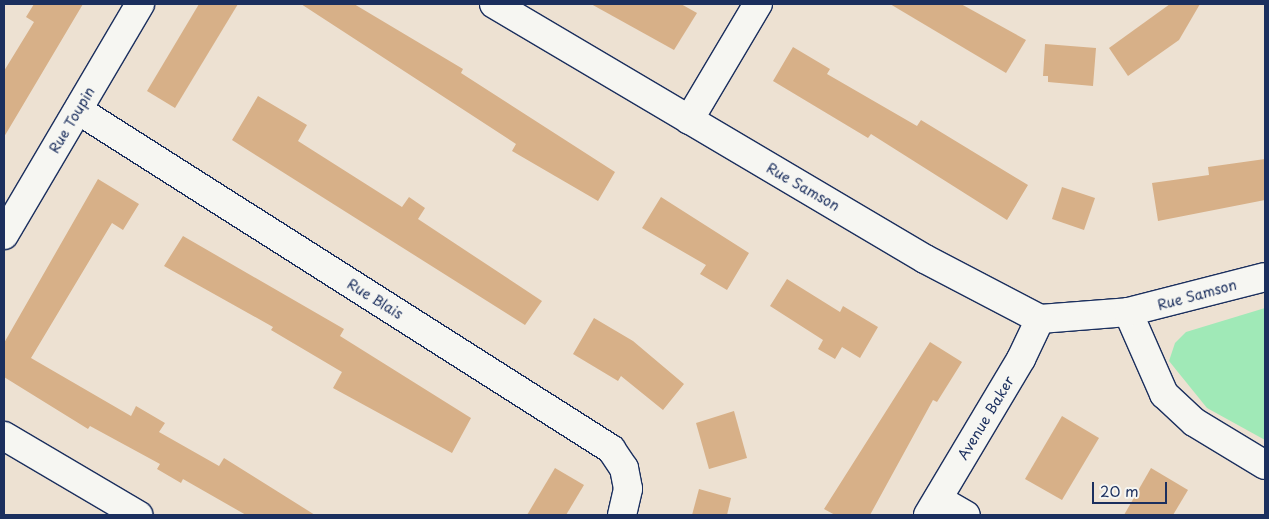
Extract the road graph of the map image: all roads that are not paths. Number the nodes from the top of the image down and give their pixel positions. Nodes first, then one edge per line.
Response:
1 (140, 4) edge
2 (494, 4) edge
3 (758, 4) edge
4 (78, 110) junction
5 (689, 120) junction
6 (4, 235) edge
7 (1265, 277) edge
8 (1128, 312) junction
9 (1040, 319) junction
10 (4, 436) edge
11 (1265, 466) edge
12 (933, 507) edge
13 (138, 515) edge
14 (622, 515) edge
15 (966, 515) edge

1 - 4 street, Rue Toupin
2 - 5 street, Rue Samson
3 - 5 street
4 - 6 street, Rue Toupin
4 - 14 street, Rue Blais
5 - 9 street, Rue Samson
7 - 8 street, Rue Samson
8 - 9 street, Rue Samson
8 - 11 street
9 - 12 street, Avenue Baker
10 - 13 street
12 - 15 street

